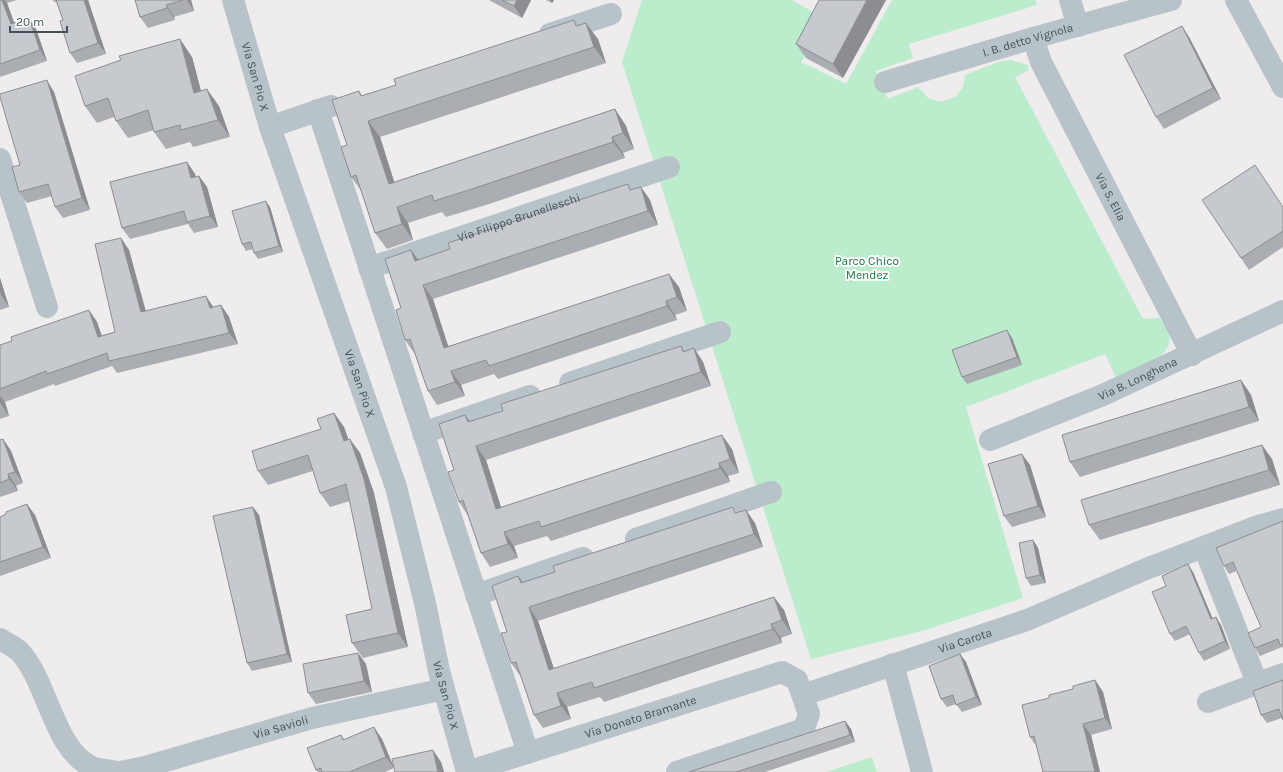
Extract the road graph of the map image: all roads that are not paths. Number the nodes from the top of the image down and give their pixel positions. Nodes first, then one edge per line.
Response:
1 (234, 0) edge
2 (1070, 0) edge
3 (1171, 0) edge
4 (1236, 0) edge
5 (612, 14) dead end
6 (1078, 26) junction
7 (1033, 38) junction
8 (532, 41) edge
9 (886, 82) dead end
10 (1283, 87) edge
11 (347, 101) edge
12 (318, 110) junction
13 (270, 127) junction
14 (0, 159) edge
15 (669, 167) dead end
16 (369, 268) junction
17 (47, 307) dead end
18 (1283, 311) edge
19 (720, 332) dead end
20 (1192, 355) junction
21 (423, 432) junction
22 (990, 440) dead end
23 (771, 492) dead end
24 (1283, 519) edge
25 (1204, 547) junction
26 (476, 595) junction
27 (0, 639) edge
28 (892, 664) junction
29 (1283, 674) edge
30 (1257, 683) junction
31 (444, 689) junction
32 (803, 695) junction
33 (1208, 702) dead end
34 (528, 753) junction
35 (117, 772) edge
36 (120, 772) edge
37 (467, 772) edge
38 (677, 772) edge
39 (922, 772) edge

1 - 13 street, Via San Pio X
2 - 6 street
3 - 6 street, I. B. detto Vignola
4 - 10 street
5 - 8 street
6 - 7 street, I. B. detto Vignola
7 - 9 street, I. B. detto Vignola
7 - 20 street, Via S. Elia
11 - 12 street
12 - 13 street
12 - 16 street
13 - 31 street, Via San Pio X
14 - 17 street
15 - 16 street, Via Filippo Brunelleschi
16 - 21 street
18 - 20 street, Via B. Longhena
19 - 21 street
20 - 22 street, Via B. Longhena
21 - 26 street
23 - 26 street
24 - 25 street, Via Carota
25 - 28 street, Via Carota
25 - 30 street
26 - 34 street
27 - 35 street
28 - 32 street, Via Carota
28 - 39 street
29 - 30 street
30 - 33 street
31 - 36 street, Via Savioli
31 - 37 street, Via San Pio X
32 - 34 street, Via Donato Bramante
32 - 38 street
34 - 37 street, Via Donato Bramante

